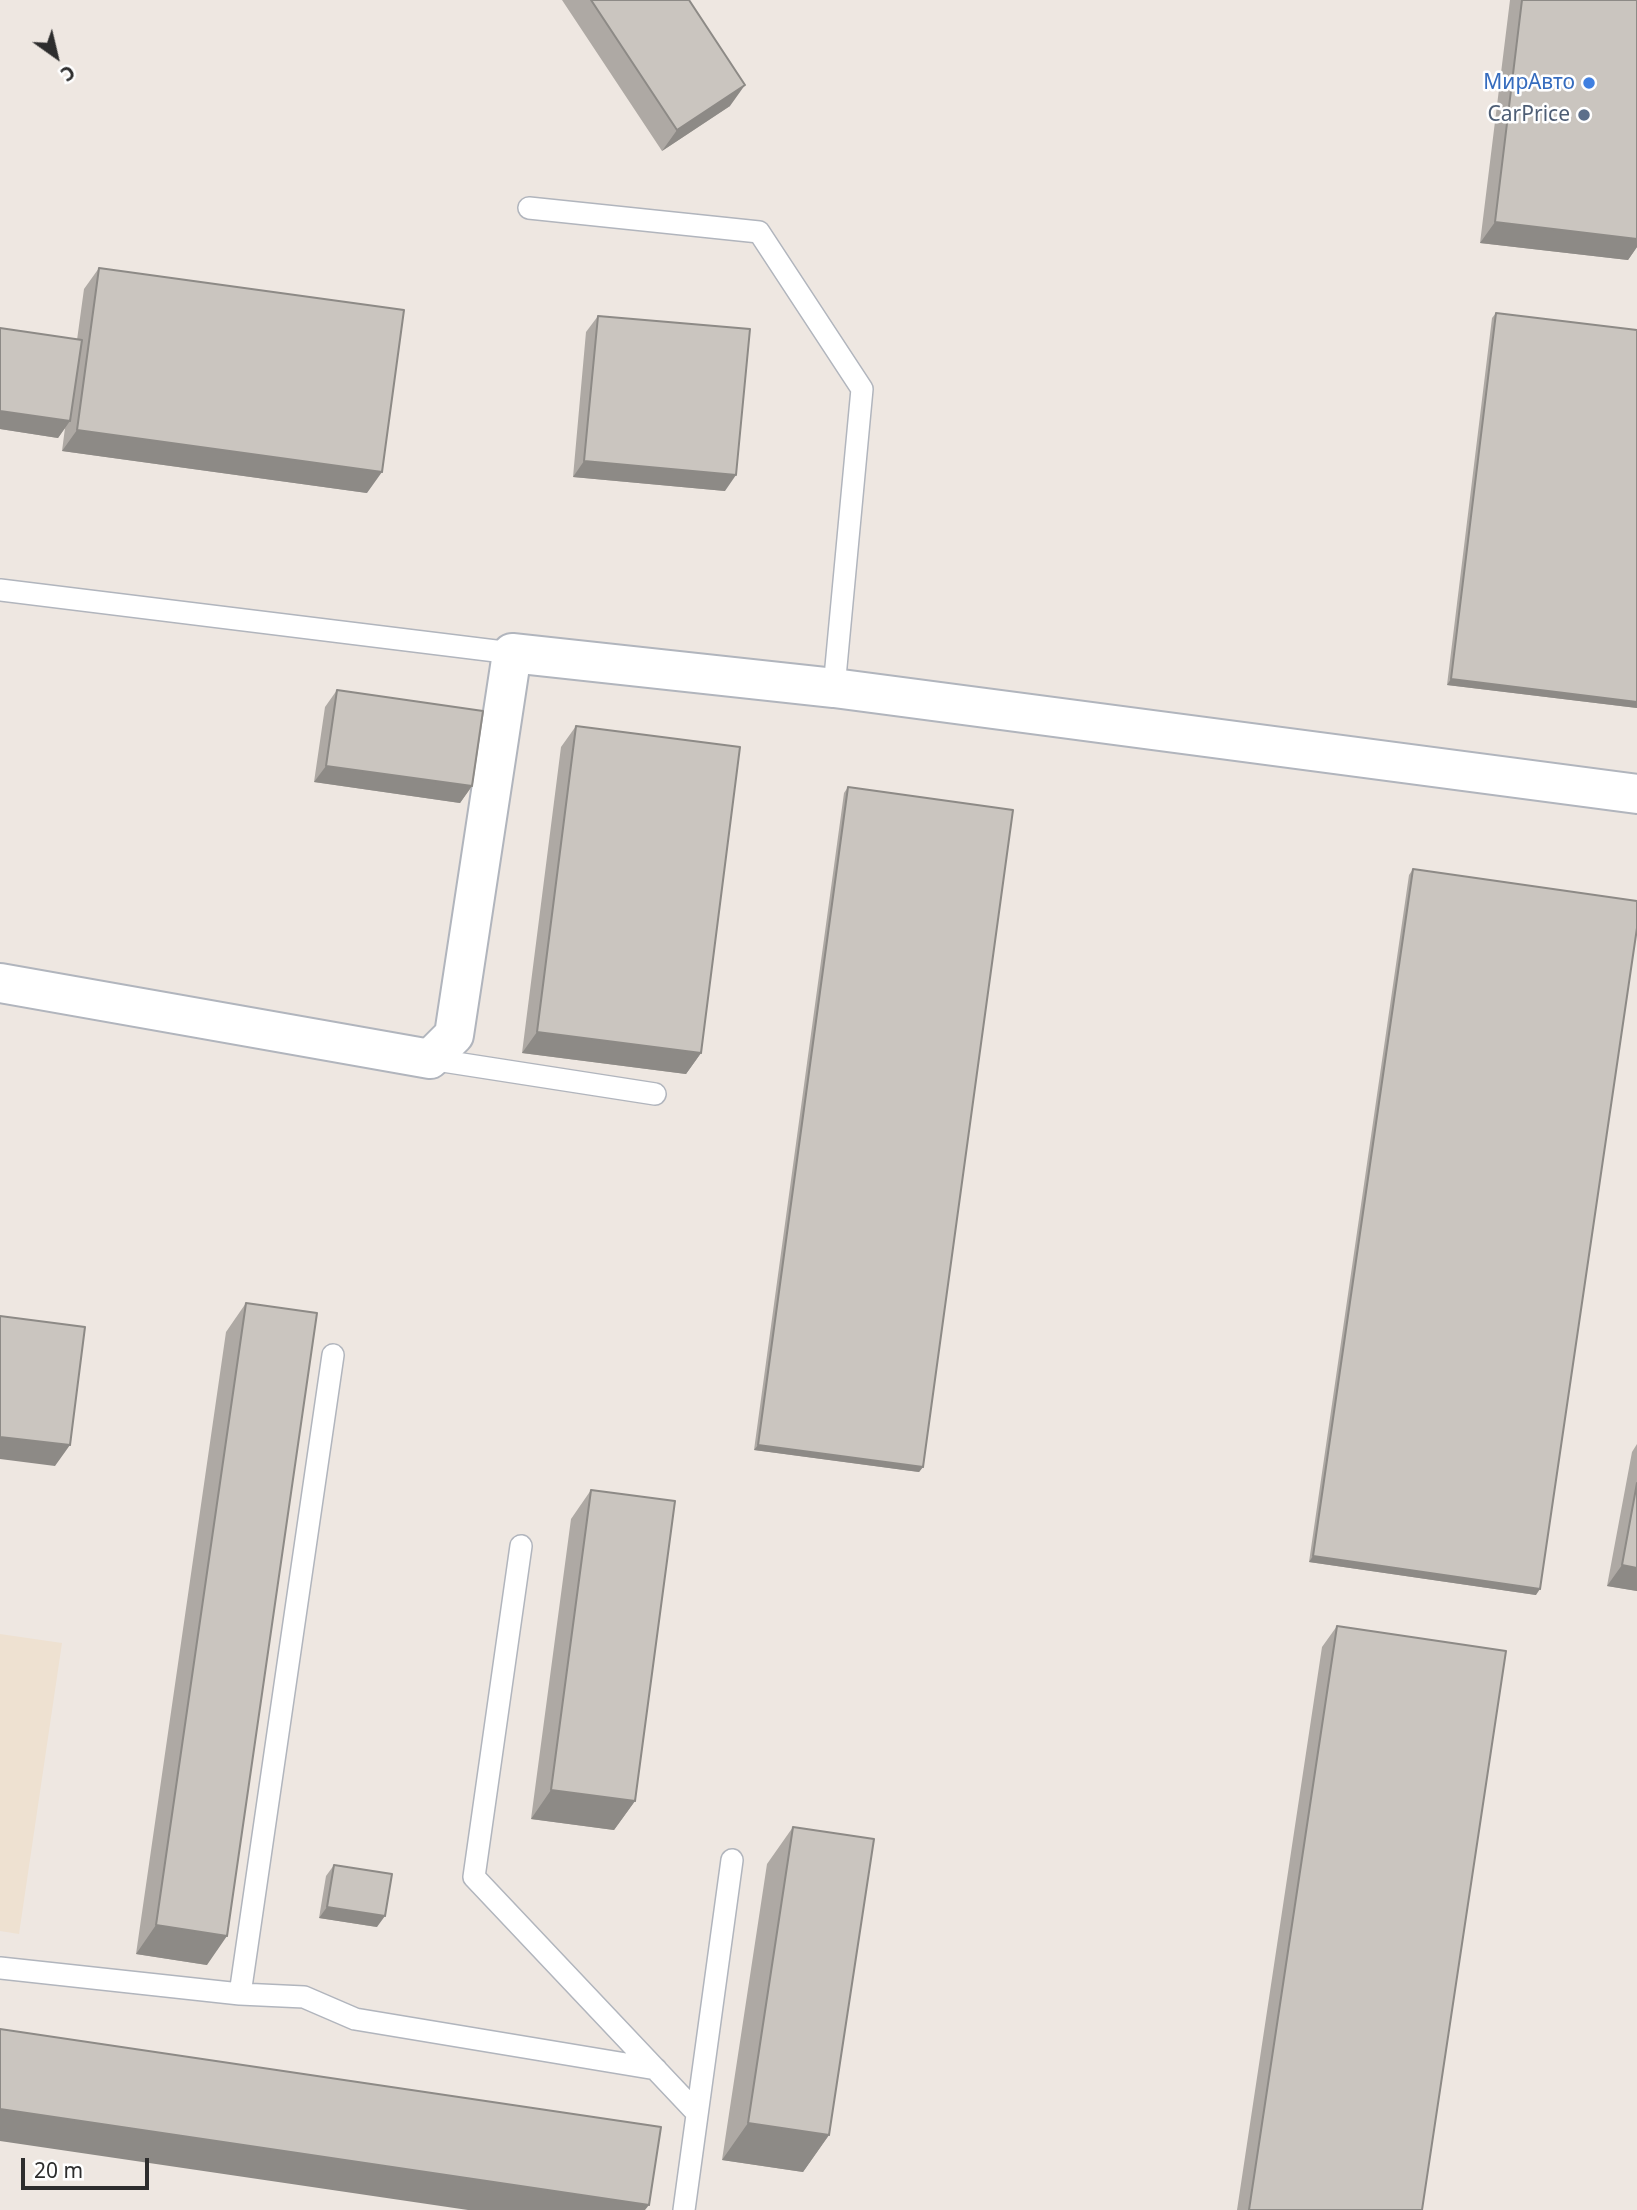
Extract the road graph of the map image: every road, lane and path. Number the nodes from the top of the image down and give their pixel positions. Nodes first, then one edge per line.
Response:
1 (529, 208) dead end
2 (0, 590) edge
3 (512, 653) junction
4 (834, 688) junction
5 (1637, 794) edge
6 (0, 983) edge
7 (430, 1059) junction
8 (654, 1094) dead end
9 (333, 1355) dead end
10 (521, 1546) dead end
11 (732, 1860) dead end
12 (0, 1968) edge
13 (240, 1994) junction
14 (656, 2069) junction
15 (697, 2113) junction
16 (684, 2210) edge

1 - 4 lane
2 - 3 lane
3 - 4 street
3 - 7 street
4 - 5 street
6 - 7 street
7 - 8 lane
9 - 13 lane
10 - 14 lane
11 - 15 lane
12 - 13 lane
13 - 14 lane
14 - 15 lane
15 - 16 lane

